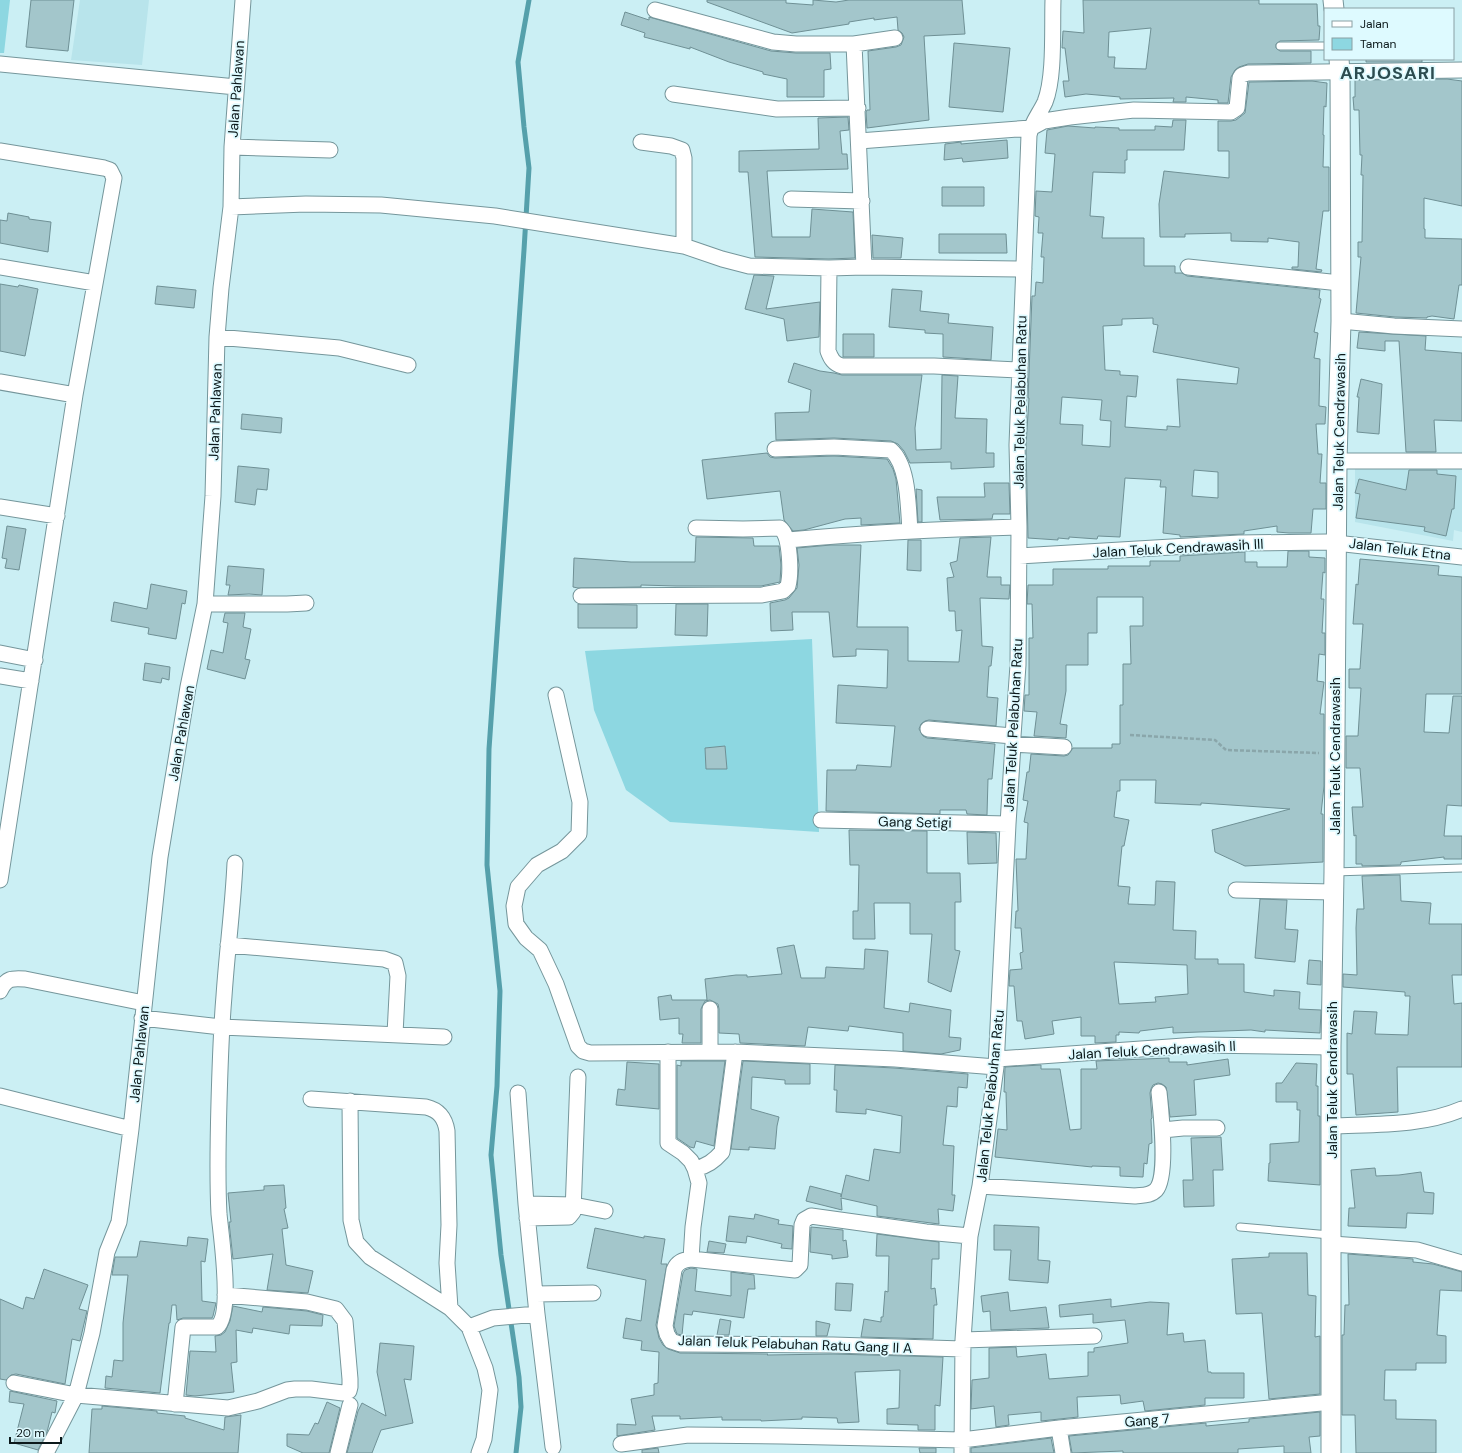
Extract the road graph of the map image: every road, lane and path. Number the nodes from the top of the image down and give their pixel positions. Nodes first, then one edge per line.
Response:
1 (243, 0) edge
2 (1053, 0) edge
3 (655, 10) dead end
4 (895, 38) dead end
5 (854, 44) junction
6 (1280, 46) dead end
7 (1324, 46) edge
8 (0, 64) edge
9 (1339, 65) edge
10 (1462, 70) edge
11 (236, 87) junction
12 (673, 94) dead end
13 (858, 108) junction
14 (1031, 128) junction
15 (859, 141) junction
16 (641, 142) dead end
17 (232, 146) junction
18 (330, 150) dead end
19 (0, 151) edge
20 (791, 199) dead end
21 (862, 201) junction
22 (231, 207) junction
23 (684, 246) junction
24 (0, 267) edge
25 (864, 267) junction
26 (1188, 267) dead end
27 (829, 268) junction
28 (1024, 269) junction
29 (95, 283) junction
30 (1340, 283) junction
31 (1341, 321) junction
32 (1462, 329) edge
33 (217, 337) junction
34 (408, 365) dead end
35 (1019, 370) junction
36 (0, 382) edge
37 (76, 395) junction
38 (775, 449) dead end
39 (1337, 461) junction
40 (1462, 461) edge
41 (0, 507) edge
42 (57, 516) junction
43 (1019, 527) junction
44 (696, 528) dead end
45 (910, 530) junction
46 (788, 540) junction
47 (1337, 542) junction
48 (1019, 556) junction
49 (1462, 557) edge
50 (581, 596) dead end
51 (306, 603) dead end
52 (205, 604) junction
53 (0, 653) edge
54 (35, 660) junction
55 (0, 676) edge
56 (31, 681) junction
57 (556, 695) dead end
58 (928, 729) dead end
59 (1130, 735) dead end
60 (1013, 740) junction
61 (1064, 747) dead end
62 (1335, 753) junction
63 (821, 820) dead end
64 (1008, 824) junction
65 (235, 863) dead end
66 (1462, 868) edge
67 (1334, 872) junction
68 (0, 880) edge
69 (1236, 890) dead end
70 (1334, 892) junction
71 (228, 944) junction
72 (0, 991) edge
73 (144, 1003) junction
74 (710, 1009) dead end
75 (142, 1018) junction
76 (221, 1027) junction
77 (395, 1034) junction
78 (444, 1037) dead end
79 (1331, 1047) junction
80 (710, 1051) junction
81 (668, 1052) junction
82 (735, 1052) junction
83 (996, 1063) junction
84 (578, 1077) dead end
85 (1159, 1092) dead end
86 (518, 1093) dead end
87 (0, 1096) edge
88 (311, 1099) dead end
89 (350, 1101) junction
90 (1462, 1109) edge
91 (1332, 1126) junction
92 (131, 1128) junction
93 (1216, 1128) dead end
94 (1163, 1130) junction
95 (696, 1169) junction
96 (980, 1186) junction
97 (574, 1205) junction
98 (526, 1211) junction
99 (605, 1211) dead end
100 (1240, 1226) dead end
101 (970, 1236) junction
102 (1331, 1239) junction
103 (691, 1259) junction
104 (1462, 1263) edge
105 (593, 1293) dead end
106 (536, 1294) junction
107 (225, 1295) junction
108 (450, 1308) junction
109 (537, 1314) junction
110 (469, 1327) junction
111 (1094, 1336) dead end
112 (963, 1344) junction
113 (14, 1383) dead end
114 (76, 1395) junction
115 (1332, 1402) junction
116 (175, 1404) junction
117 (350, 1405) dead end
118 (1059, 1428) junction
119 (621, 1444) dead end
120 (553, 1447) dead end
121 (962, 1447) edge
122 (46, 1453) edge
123 (338, 1453) edge
124 (479, 1453) edge
125 (1063, 1453) edge
126 (1332, 1453) edge

1 - 11 street, Jalan Pahlawan
2 - 14 street, Jalan Teluk Pelabuhan Ratu
3 - 5 street
4 - 5 street
5 - 13 street
6 - 7 lane
8 - 11 street
9 - 10 street
9 - 14 street
9 - 30 street, Jalan Teluk Cendrawasih
11 - 17 street, Jalan Pahlawan
12 - 13 street
13 - 15 street
14 - 15 street
14 - 28 street, Jalan Teluk Pelabuhan Ratu
15 - 21 street
16 - 23 street
17 - 18 street
17 - 22 street, Jalan Pahlawan
19 - 29 street
20 - 21 street
21 - 25 street
22 - 23 street
22 - 33 street, Jalan Pahlawan
23 - 27 street
24 - 29 street
25 - 27 street
25 - 28 street
26 - 30 street
27 - 35 street
28 - 35 street, Jalan Teluk Pelabuhan Ratu
29 - 37 street
30 - 31 street, Jalan Teluk Cendrawasih
31 - 32 street
31 - 39 street, Jalan Teluk Cendrawasih
33 - 34 street
33 - 52 street, Jalan Pahlawan
35 - 43 street, Jalan Teluk Pelabuhan Ratu
36 - 37 street
37 - 42 street
38 - 45 street
39 - 40 street
39 - 47 street, Jalan Teluk Cendrawasih
41 - 42 street
42 - 54 street
43 - 45 street
43 - 48 street, Jalan Teluk Pelabuhan Ratu
44 - 46 street
45 - 46 street
46 - 50 street
47 - 48 street, Jalan Teluk Cendrawasih III
47 - 49 street, Jalan Teluk Etna
47 - 62 street, Jalan Teluk Cendrawasih
48 - 60 street, Jalan Teluk Pelabuhan Ratu
51 - 52 street
52 - 73 street, Jalan Pahlawan
53 - 54 street
54 - 56 street
55 - 56 street
56 - 68 street
57 - 81 street, Jalan Teluk Cendrawasih II
58 - 60 street
59 - 62 path
60 - 61 street
60 - 64 street, Jalan Teluk Pelabuhan Ratu
62 - 67 street, Jalan Teluk Cendrawasih
63 - 64 street, Gang Setigi
64 - 83 street, Jalan Teluk Pelabuhan Ratu
65 - 71 street
66 - 67 lane
67 - 70 street, Jalan Teluk Cendrawasih
69 - 70 street
70 - 79 street, Jalan Teluk Cendrawasih
71 - 76 street
71 - 77 street
72 - 73 street
73 - 75 street, Jalan Pahlawan
74 - 80 street
75 - 76 street
75 - 92 street, Jalan Pahlawan
76 - 77 street
76 - 107 street
77 - 78 street
79 - 83 street, Jalan Teluk Cendrawasih II
79 - 91 street, Jalan Teluk Cendrawasih
80 - 81 street, Jalan Teluk Cendrawasih II
80 - 82 street, Jalan Teluk Cendrawasih II
81 - 95 street
82 - 83 street, Jalan Teluk Cendrawasih II
82 - 95 street
83 - 96 street, Jalan Teluk Pelabuhan Ratu
84 - 97 street
85 - 94 street
86 - 98 street
87 - 92 street
88 - 89 street
89 - 108 street
89 - 108 street
90 - 91 street
91 - 102 street, Jalan Teluk Cendrawasih
92 - 114 street, Jalan Pahlawan
93 - 94 street
94 - 96 street
95 - 103 street
96 - 101 street, Jalan Teluk Pelabuhan Ratu
97 - 98 street
97 - 99 street
98 - 106 street
100 - 102 lane
101 - 103 street
101 - 112 street, Jalan Teluk Pelabuhan Ratu
102 - 104 street
102 - 115 street, Jalan Teluk Cendrawasih
103 - 112 street, Jalan Teluk Pelabuhan Ratu Gang II A
105 - 106 street
106 - 109 street
107 - 116 street
107 - 116 street
108 - 110 street
109 - 110 street
109 - 120 street
110 - 124 street
111 - 112 street
112 - 121 street, Jalan Teluk Pelabuhan Ratu
113 - 114 street
114 - 116 street
114 - 122 street, Jalan Pahlawan
115 - 118 street, Gang 7
115 - 126 street, Jalan Teluk Cendrawasih
117 - 123 street
118 - 121 street, Gang 7
118 - 125 street
119 - 121 street, Gang 7

